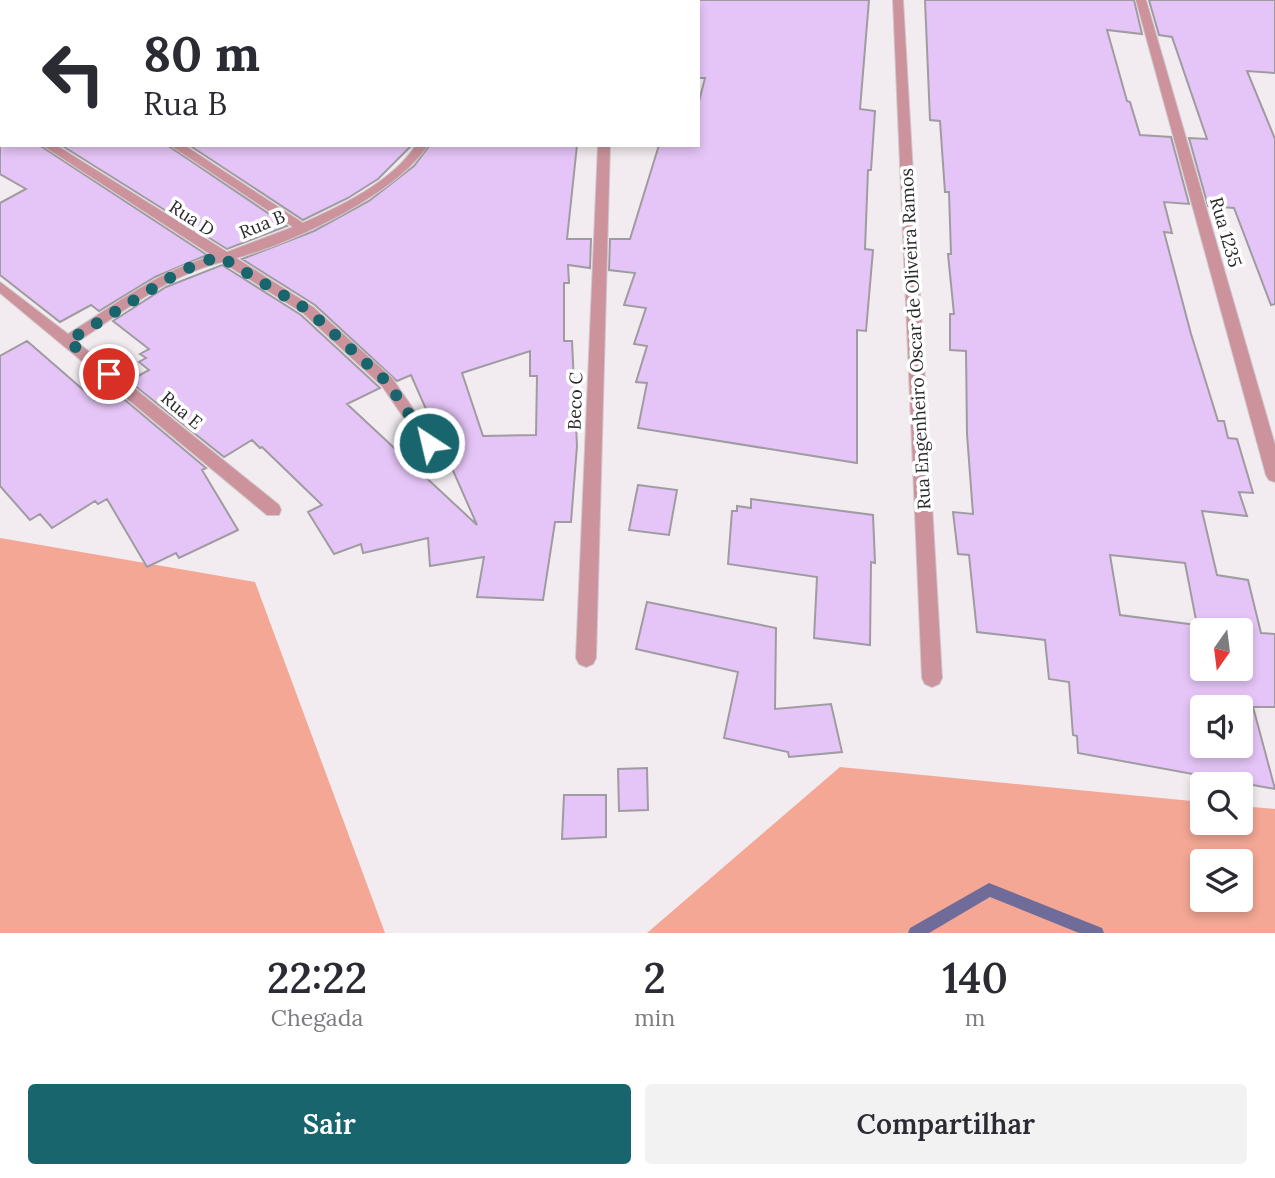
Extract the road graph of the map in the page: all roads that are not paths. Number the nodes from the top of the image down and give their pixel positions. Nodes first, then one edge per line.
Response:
1 (898, 0) edge
2 (1141, 0) edge
3 (51, 147) edge
4 (179, 147) edge
5 (421, 147) edge
6 (604, 147) edge
7 (301, 227) junction
8 (219, 256) junction
9 (0, 286) edge
10 (68, 341) junction
11 (429, 443) dead end
12 (1275, 475) edge
13 (274, 510) dead end
14 (586, 657) dead end
15 (932, 678) dead end

1 - 15 street, Rua Engenheiro Oscar de Oliveira Ramos
2 - 12 street, Rua 1235
3 - 8 lane, Rua D
4 - 7 lane
5 - 7 lane, Rua B
6 - 14 street, Beco C
7 - 8 lane, Rua B
8 - 10 lane, Rua B
8 - 11 lane, Rua D
9 - 10 lane, Rua E
10 - 13 lane, Rua E

